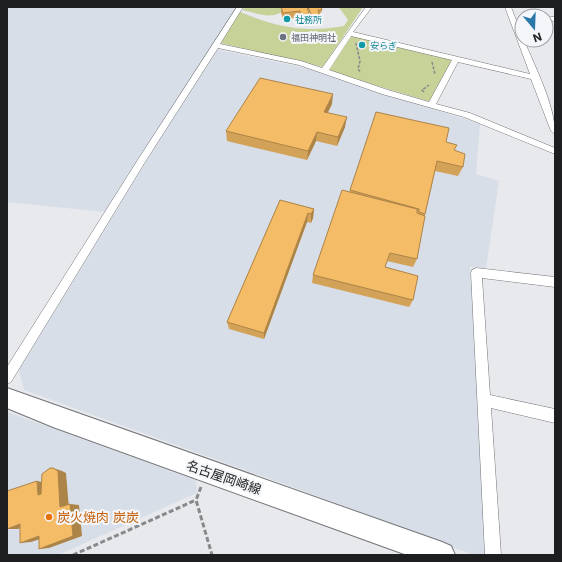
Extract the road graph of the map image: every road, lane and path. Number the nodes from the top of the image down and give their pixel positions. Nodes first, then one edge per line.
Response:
1 (240, 7) edge
2 (368, 7) edge
3 (508, 7) edge
4 (512, 16) joint
5 (349, 33) junction
6 (360, 42) dead end
7 (215, 45) junction
8 (456, 58) junction
9 (430, 60) dead end
10 (324, 71) junction
11 (362, 74) dead end
12 (536, 78) junction
13 (422, 90) junction
14 (416, 91) dead end
15 (543, 98) junction
16 (555, 100) edge
17 (432, 104) junction
18 (555, 131) edge
19 (555, 151) edge
20 (555, 282) edge
21 (7, 378) edge
22 (7, 398) edge
23 (483, 400) junction
24 (555, 416) edge
25 (73, 555) edge
26 (212, 555) edge
27 (442, 555) edge
28 (493, 555) edge

1 - 7 street
2 - 5 street
3 - 4 street
4 - 12 street
5 - 8 street
5 - 10 street
6 - 11 path
7 - 10 street
7 - 21 street
8 - 12 street
8 - 17 street
9 - 13 path
10 - 17 street
12 - 15 street
13 - 14 path
13 - 17 path
15 - 16 street
15 - 18 street
17 - 19 street
20 - 23 street
22 - 27 main road, 名古屋岡崎線
23 - 24 street
23 - 28 street
25 - 26 path

